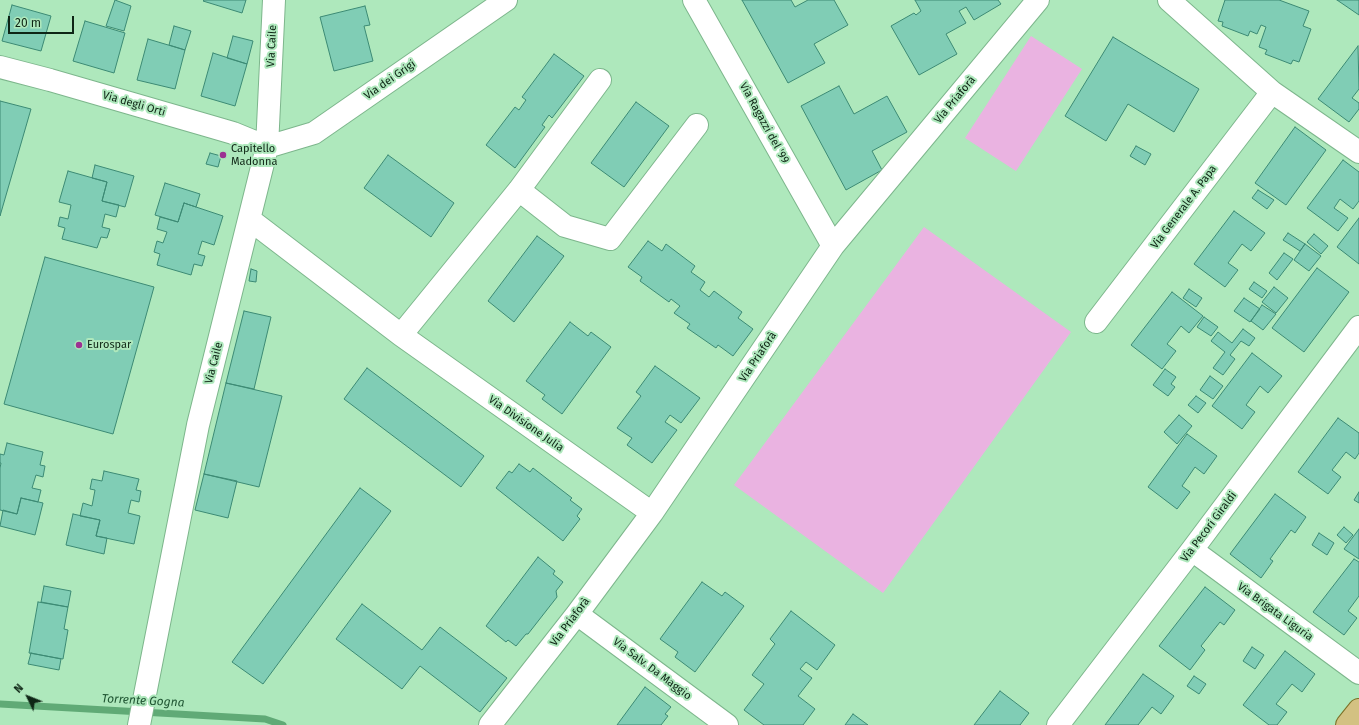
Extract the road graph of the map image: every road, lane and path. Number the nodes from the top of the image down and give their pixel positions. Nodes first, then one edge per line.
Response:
1 (274, 0) edge
2 (506, 0) edge
3 (694, 0) edge
4 (1038, 0) edge
5 (1169, 0) edge
6 (0, 67) edge
7 (600, 80) dead end
8 (1272, 92) junction
9 (697, 125) dead end
10 (267, 147) junction
11 (1359, 152) edge
12 (519, 190) junction
13 (249, 219) junction
14 (833, 246) junction
15 (1096, 322) dead end
16 (1359, 327) edge
17 (400, 335) junction
18 (652, 513) junction
19 (1192, 550) junction
20 (577, 614) junction
21 (1359, 673) edge
22 (1359, 710) edge
23 (139, 725) edge
24 (490, 725) edge
25 (727, 725) edge
26 (1058, 725) edge
27 (1347, 725) edge

1 - 10 street, Via Caile
2 - 10 street, Via dei Grigi
3 - 14 street, Via Ragazzi del '99
4 - 14 street, Via Priaforà
5 - 8 street
6 - 10 street, Via degli Orti
7 - 12 street
8 - 11 street
8 - 15 street, Via Generale A. Papa
9 - 12 street
10 - 13 street, Via Caile
12 - 17 street
13 - 17 street, Via Divisione Julia
13 - 23 street, Via Caile
14 - 18 street, Via Priaforà
16 - 19 street, Via Pecori Giraldi
17 - 18 street, Via Divisione Julia
18 - 20 street, Via Priaforà
19 - 21 street, Via Brigata Liguria
19 - 26 street, Via Pecori Giraldi
20 - 24 street, Via Priaforà
20 - 25 street, Via Salv. Da Maggio
22 - 27 main road

